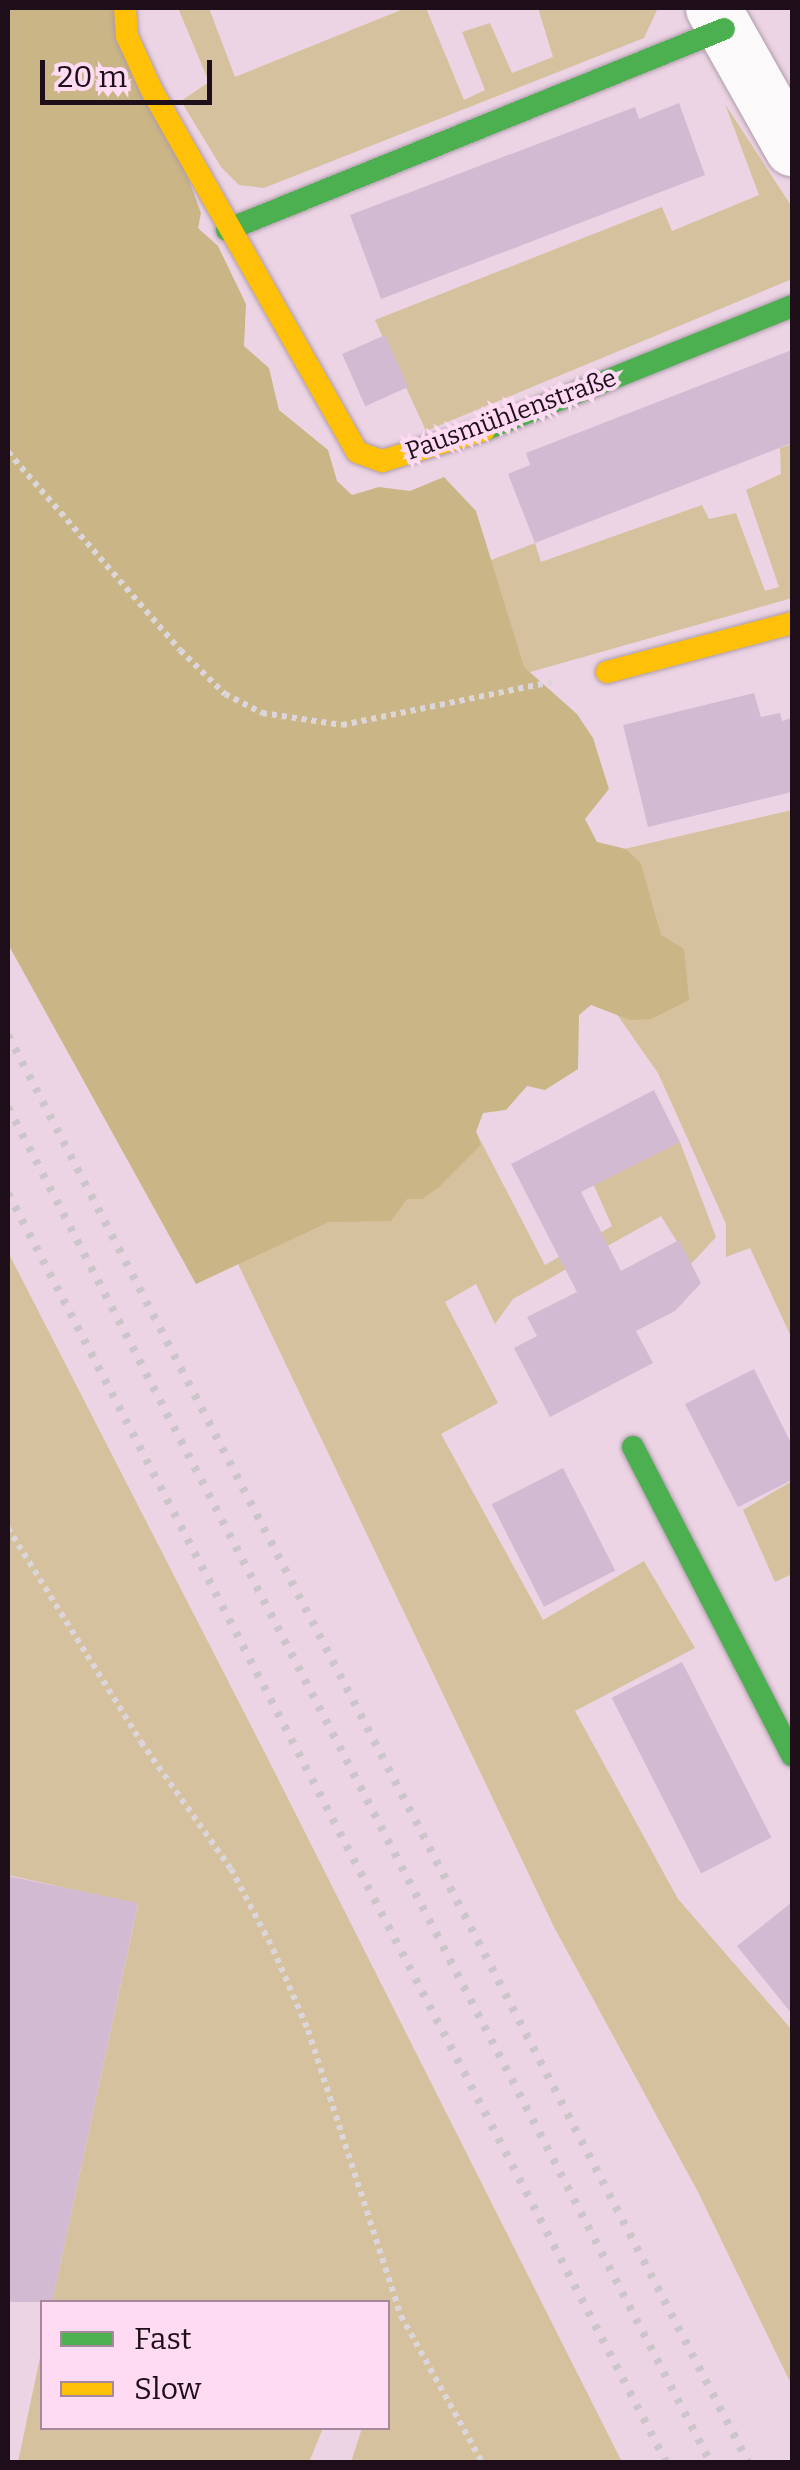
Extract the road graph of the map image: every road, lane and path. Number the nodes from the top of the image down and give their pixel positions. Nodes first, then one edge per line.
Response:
1 (125, 8) edge
2 (719, 18) edge
3 (792, 148) edge
4 (227, 230) junction
5 (792, 306) edge
6 (8, 452) edge
7 (792, 623) edge
8 (607, 672) joint
9 (634, 1447) dead end
10 (8, 1528) edge
11 (792, 1755) edge
12 (482, 2462) edge

1 - 4 street, Pausmühlenstraße
2 - 3 street
2 - 4 street
4 - 5 street, Pausmühlenstraße
6 - 8 path
7 - 8 street
9 - 11 street
10 - 12 path

